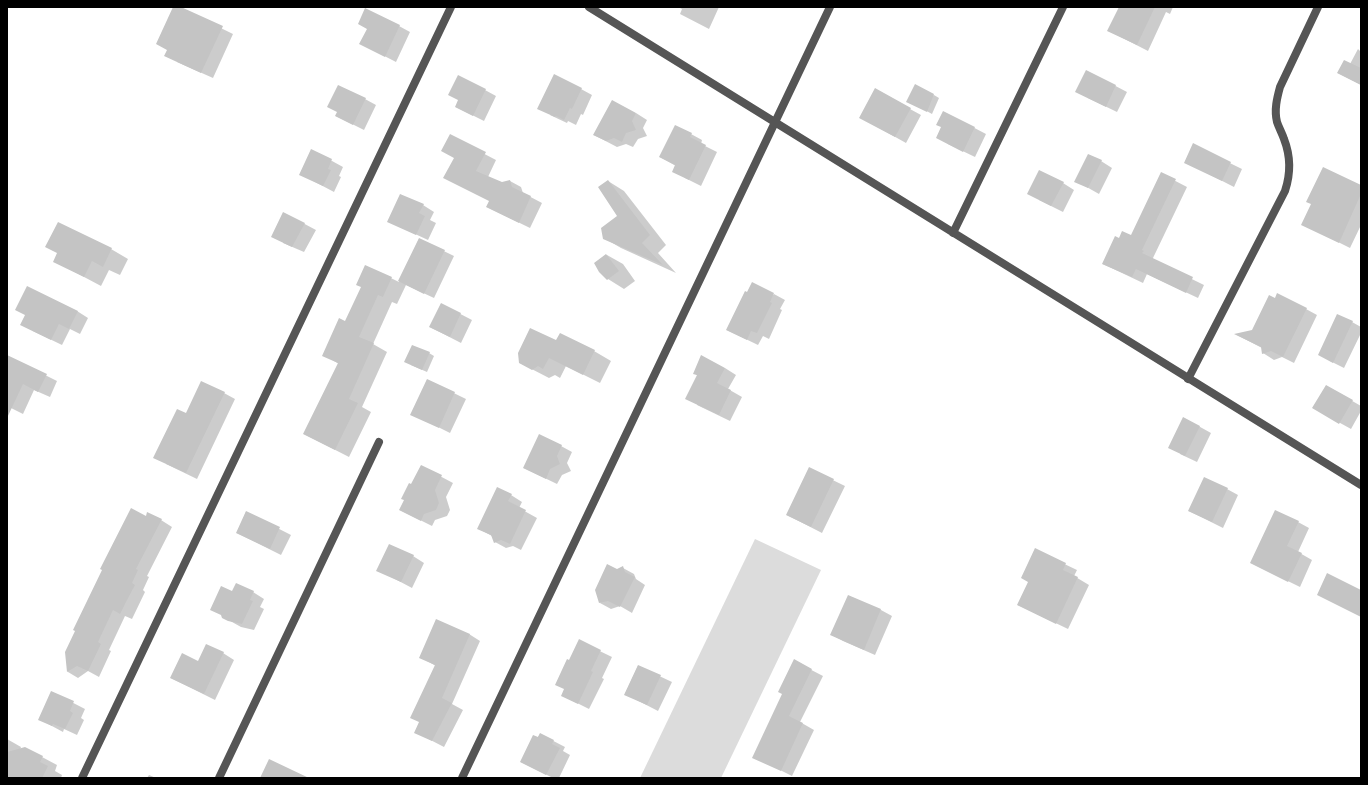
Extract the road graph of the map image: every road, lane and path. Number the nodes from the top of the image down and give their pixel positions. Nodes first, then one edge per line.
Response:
1 (451, 7) edge
2 (589, 7) edge
3 (830, 7) edge
4 (1063, 7) edge
5 (1318, 7) edge
6 (774, 121) junction
7 (953, 233) junction
8 (1188, 379) junction
9 (379, 442) dead end
10 (1361, 486) edge
11 (82, 778) edge
12 (218, 778) edge
13 (462, 778) edge

1 - 11 street
2 - 6 street
3 - 6 street
4 - 7 street
5 - 8 street
6 - 7 street
6 - 13 street
7 - 8 street
8 - 10 street
9 - 12 street

